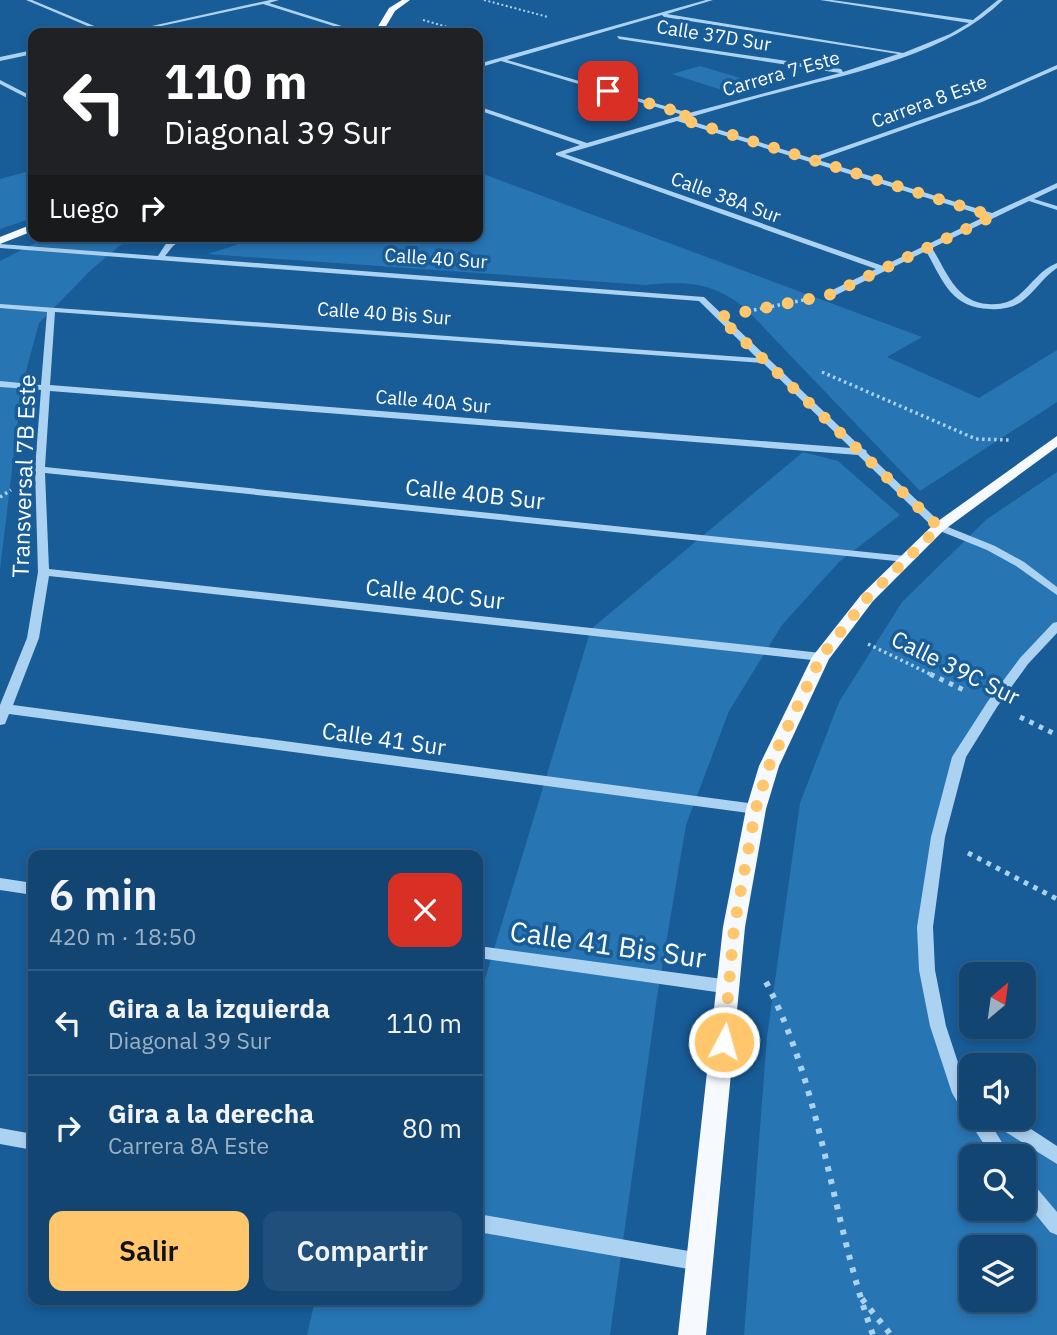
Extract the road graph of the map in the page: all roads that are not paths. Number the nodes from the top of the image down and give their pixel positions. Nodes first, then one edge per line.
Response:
1 (28, 0) edge
2 (254, 0) edge
3 (277, 0) edge
4 (407, 0) edge
5 (711, 0) edge
6 (822, 0) edge
7 (1001, 0) edge
8 (264, 3) junction
9 (664, 15) junction
10 (976, 22) junction
11 (96, 28) edge
12 (146, 28) edge
13 (345, 28) edge
14 (381, 28) edge
15 (619, 37) dead end
16 (28, 53) edge
17 (904, 54) junction
18 (0, 59) edge
19 (501, 60) junction
20 (483, 65) edge
21 (1057, 67) edge
22 (845, 71) junction
23 (0, 82) edge
24 (28, 96) edge
25 (483, 109) edge
26 (688, 115) junction
27 (678, 118) junction
28 (586, 145) junction
29 (558, 154) joint
30 (811, 160) junction
31 (1057, 185) edge
32 (1028, 199) junction
33 (1057, 208) edge
34 (993, 216) junction
35 (28, 229) edge
36 (0, 241) edge
37 (173, 242) edge
38 (0, 246) edge
39 (928, 247) junction
40 (159, 259) junction
41 (1057, 265) edge
42 (883, 269) junction
43 (829, 295) road end
44 (0, 306) edge
45 (51, 310) junction
46 (766, 361) junction
47 (0, 384) edge
48 (46, 387) junction
49 (1056, 441) edge
50 (863, 452) junction
51 (40, 469) junction
52 (939, 527) junction
53 (905, 559) junction
54 (44, 572) junction
55 (1057, 592) edge
56 (1057, 626) edge
57 (821, 657) junction
58 (3, 715) edge
59 (756, 808) junction
60 (0, 884) edge
61 (28, 888) edge
62 (483, 953) edge
63 (730, 987) junction
64 (959, 1079) edge
65 (1017, 1130) edge
66 (0, 1136) edge
67 (28, 1141) edge
68 (1057, 1156) edge
69 (1036, 1201) edge
70 (483, 1224) edge
71 (1057, 1226) edge
72 (700, 1262) junction
73 (692, 1335) edge

1 - 11 street
2 - 8 street
3 - 8 street
4 - 14 main road
5 - 9 street
6 - 10 street
7 - 10 street, Carrera 7 Este
8 - 12 street
8 - 13 street
9 - 17 street
9 - 19 street
10 - 17 street, Carrera 7 Este
15 - 22 street, Calle 37D Sur
16 - 18 street
17 - 22 street, Carrera 7 Este
19 - 20 street
19 - 26 street
21 - 30 street, Carrera 8 Este
22 - 26 street, Carrera 7 Este
23 - 24 street
25 - 28 street
26 - 27 street, Carrera 7 Este
27 - 28 street, Carrera 7 Este
27 - 30 street
28 - 29 street, Carrera 7 Este
29 - 42 street, Calle 38A Sur
30 - 34 street
31 - 32 street
32 - 33 street
32 - 34 street
34 - 39 street
35 - 36 main road
37 - 40 street
38 - 40 street, Calle 40 Sur
39 - 41 street
39 - 42 street
40 - 46 street, Calle 40 Sur
42 - 43 street
44 - 45 street, Calle 40 Bis Sur
45 - 46 street, Calle 40 Bis Sur
45 - 48 street, Transversal 7B Este
46 - 50 street
47 - 48 street, Calle 40A Sur
48 - 50 street, Calle 40A Sur
48 - 51 street, Transversal 7B Este
49 - 52 main road
50 - 52 street
51 - 53 street, Calle 40B Sur
51 - 54 street, Transversal 7B Este
52 - 53 main road
52 - 55 street
53 - 57 main road
54 - 57 street, Calle 40C Sur
54 - 58 street, Transversal 7B Este
56 - 64 street
57 - 59 main road
58 - 59 street, Calle 41 Sur
59 - 63 main road
60 - 61 street
62 - 63 street, Calle 41 Bis Sur
63 - 72 main road
65 - 68 street
66 - 67 street
69 - 71 street
70 - 72 street
72 - 73 main road

